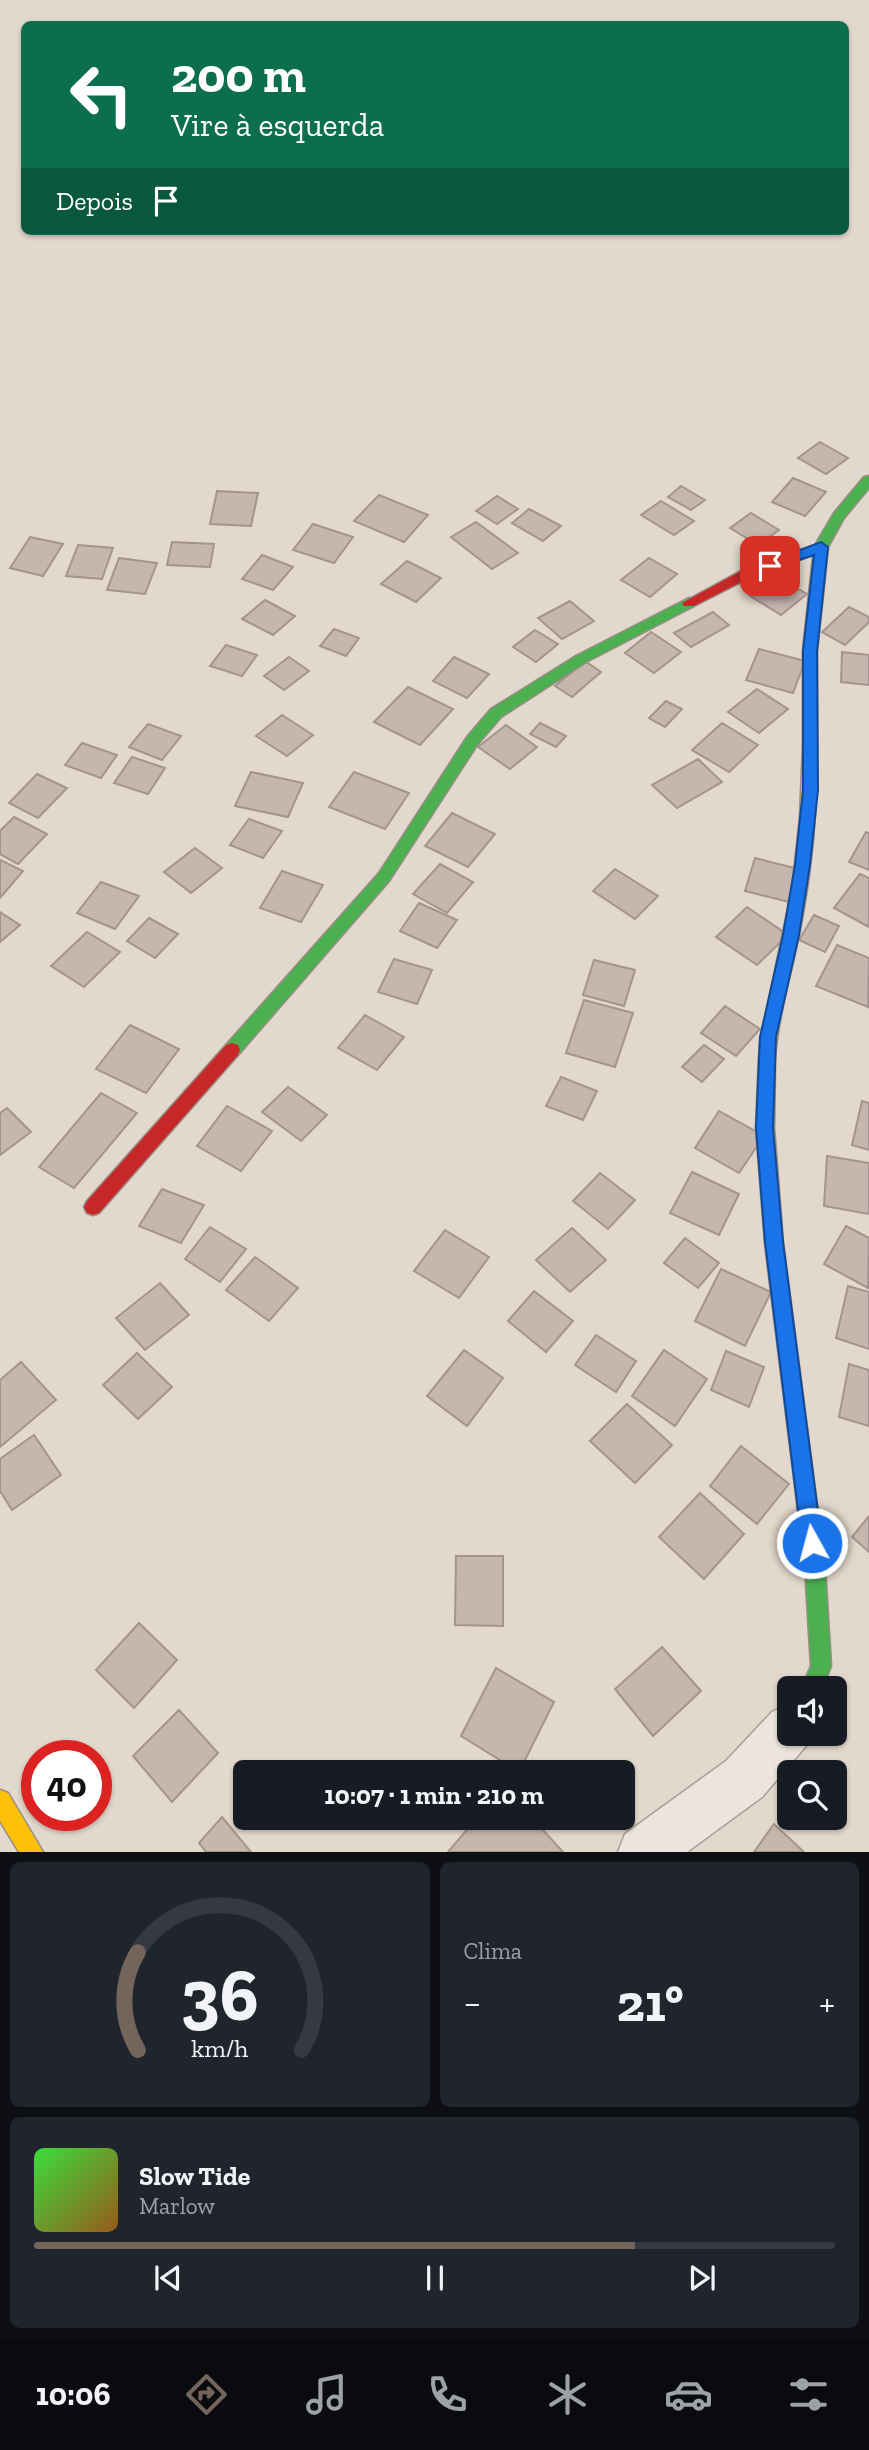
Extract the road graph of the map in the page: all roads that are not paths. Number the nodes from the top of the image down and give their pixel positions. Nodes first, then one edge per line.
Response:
1 (869, 480) edge
2 (821, 547) junction
3 (93, 1207) dead end
4 (817, 1676) edge
5 (777, 1742) edge
6 (0, 1801) edge
7 (32, 1852) edge
8 (643, 1852) edge

1 - 2 street
2 - 3 street
2 - 4 street
5 - 8 street
6 - 7 street

